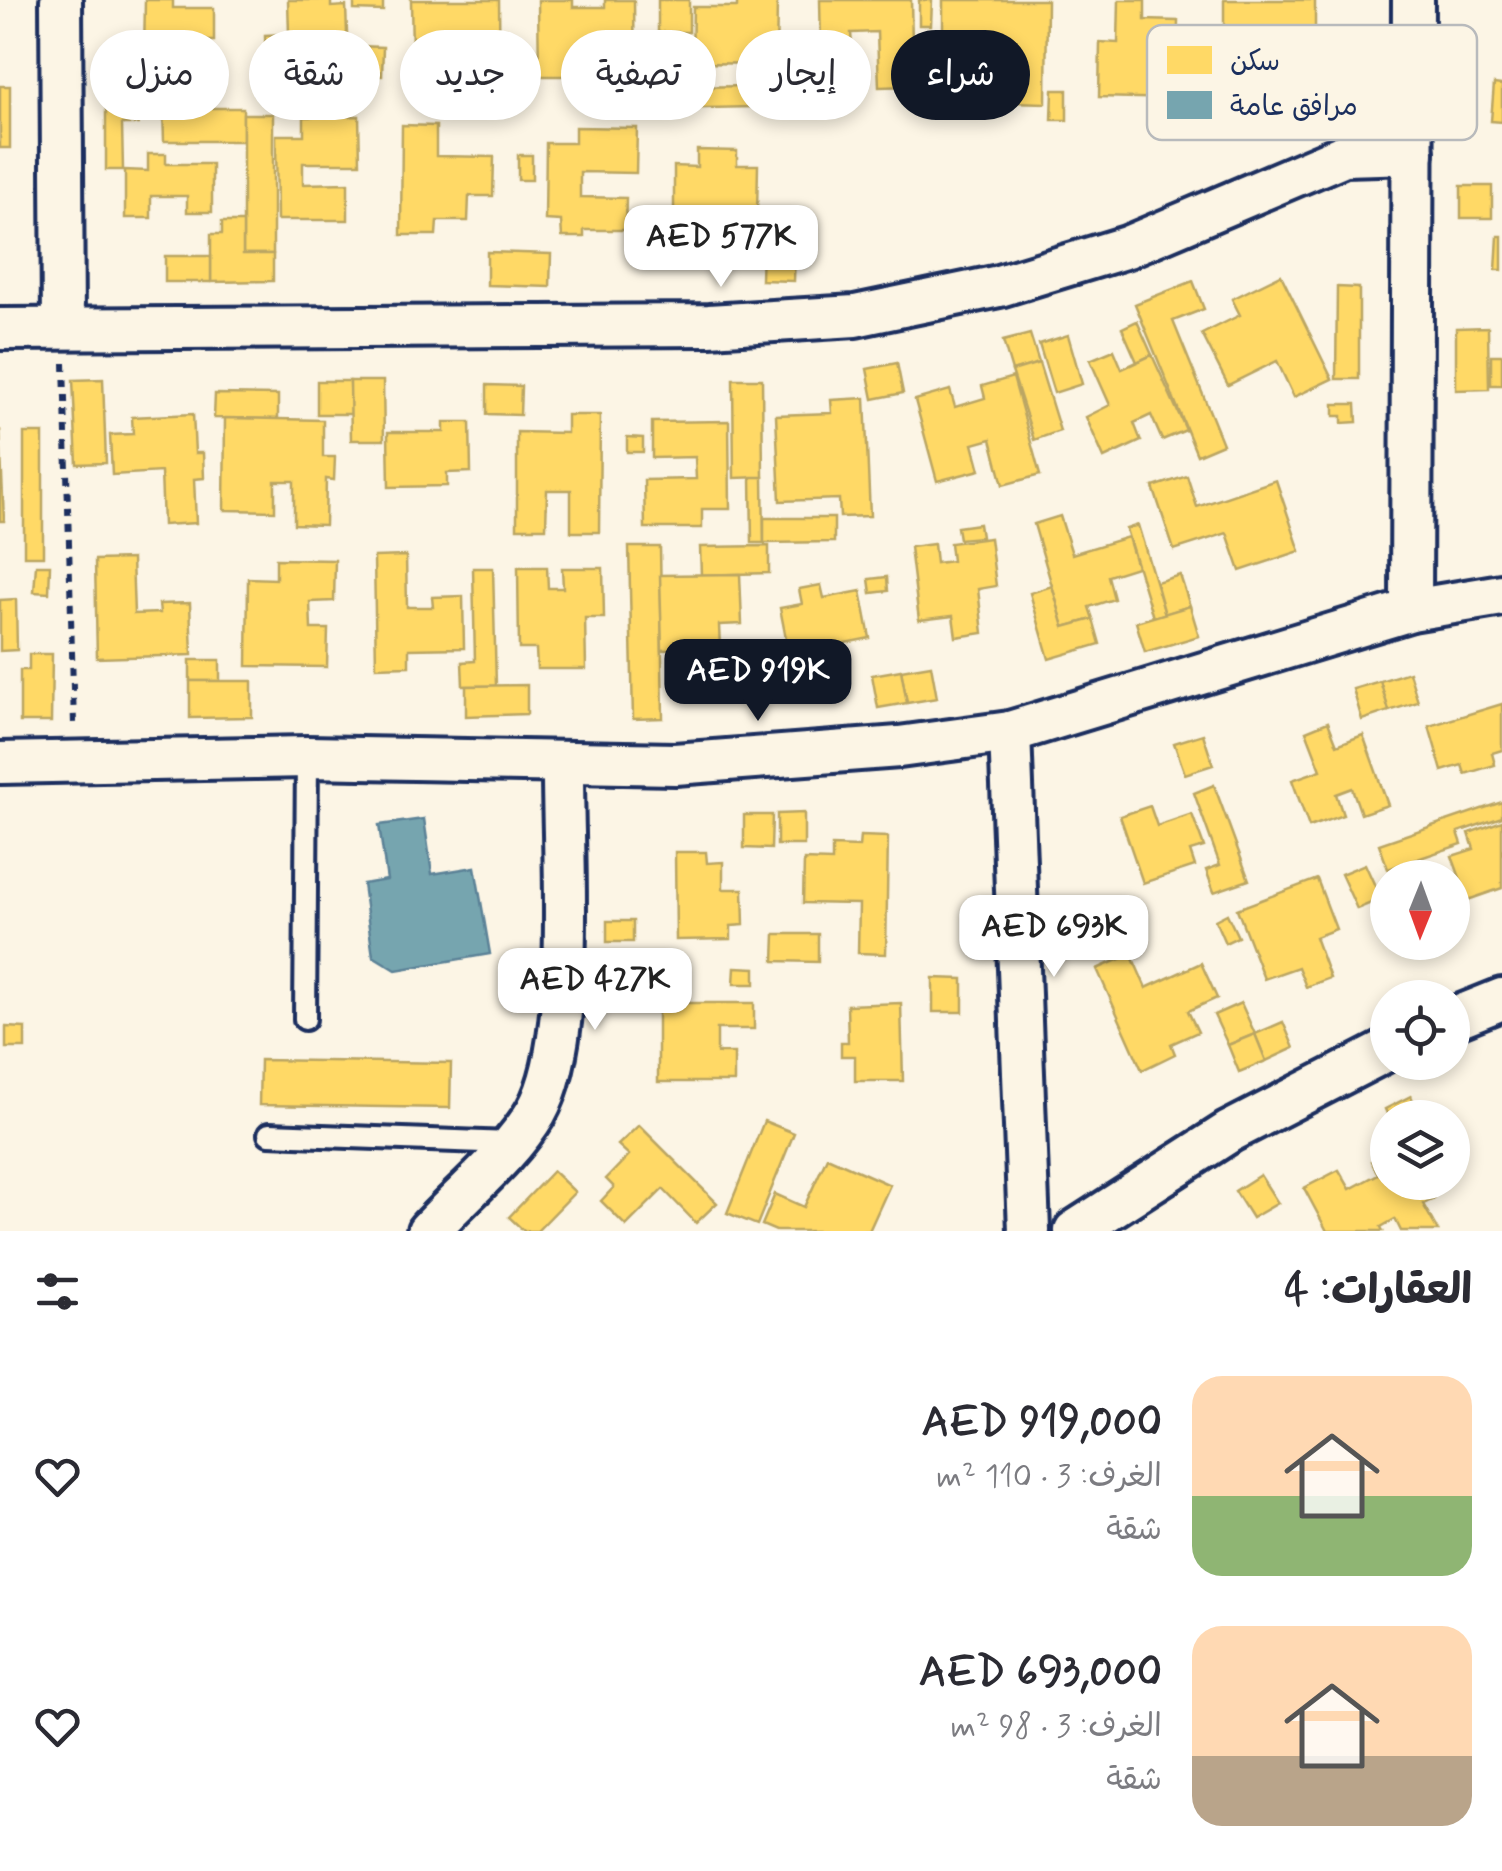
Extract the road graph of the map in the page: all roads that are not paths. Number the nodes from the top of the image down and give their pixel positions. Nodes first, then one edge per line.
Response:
1 (60, 0) edge
2 (1414, 0) edge
3 (1414, 25) edge
4 (1413, 140) edge
5 (1413, 153) junction
6 (63, 326) junction
7 (0, 329) edge
8 (1502, 595) edge
9 (1411, 610) junction
10 (1010, 732) junction
11 (307, 757) junction
12 (0, 763) edge
13 (563, 763) junction
14 (1502, 999) edge
15 (1470, 1012) edge
16 (305, 1018) dead end
17 (1370, 1059) edge
18 (269, 1134) dead end
19 (510, 1144) junction
20 (428, 1231) edge
21 (1029, 1231) edge
22 (1075, 1231) edge

1 - 6 street
2 - 3 street
4 - 5 street
5 - 6 street
5 - 9 street
6 - 7 street
8 - 9 street
9 - 10 street
10 - 13 street
10 - 21 street
11 - 12 street
11 - 13 street
11 - 16 lane
13 - 19 street
14 - 15 street
17 - 22 street
18 - 19 lane
19 - 20 street

